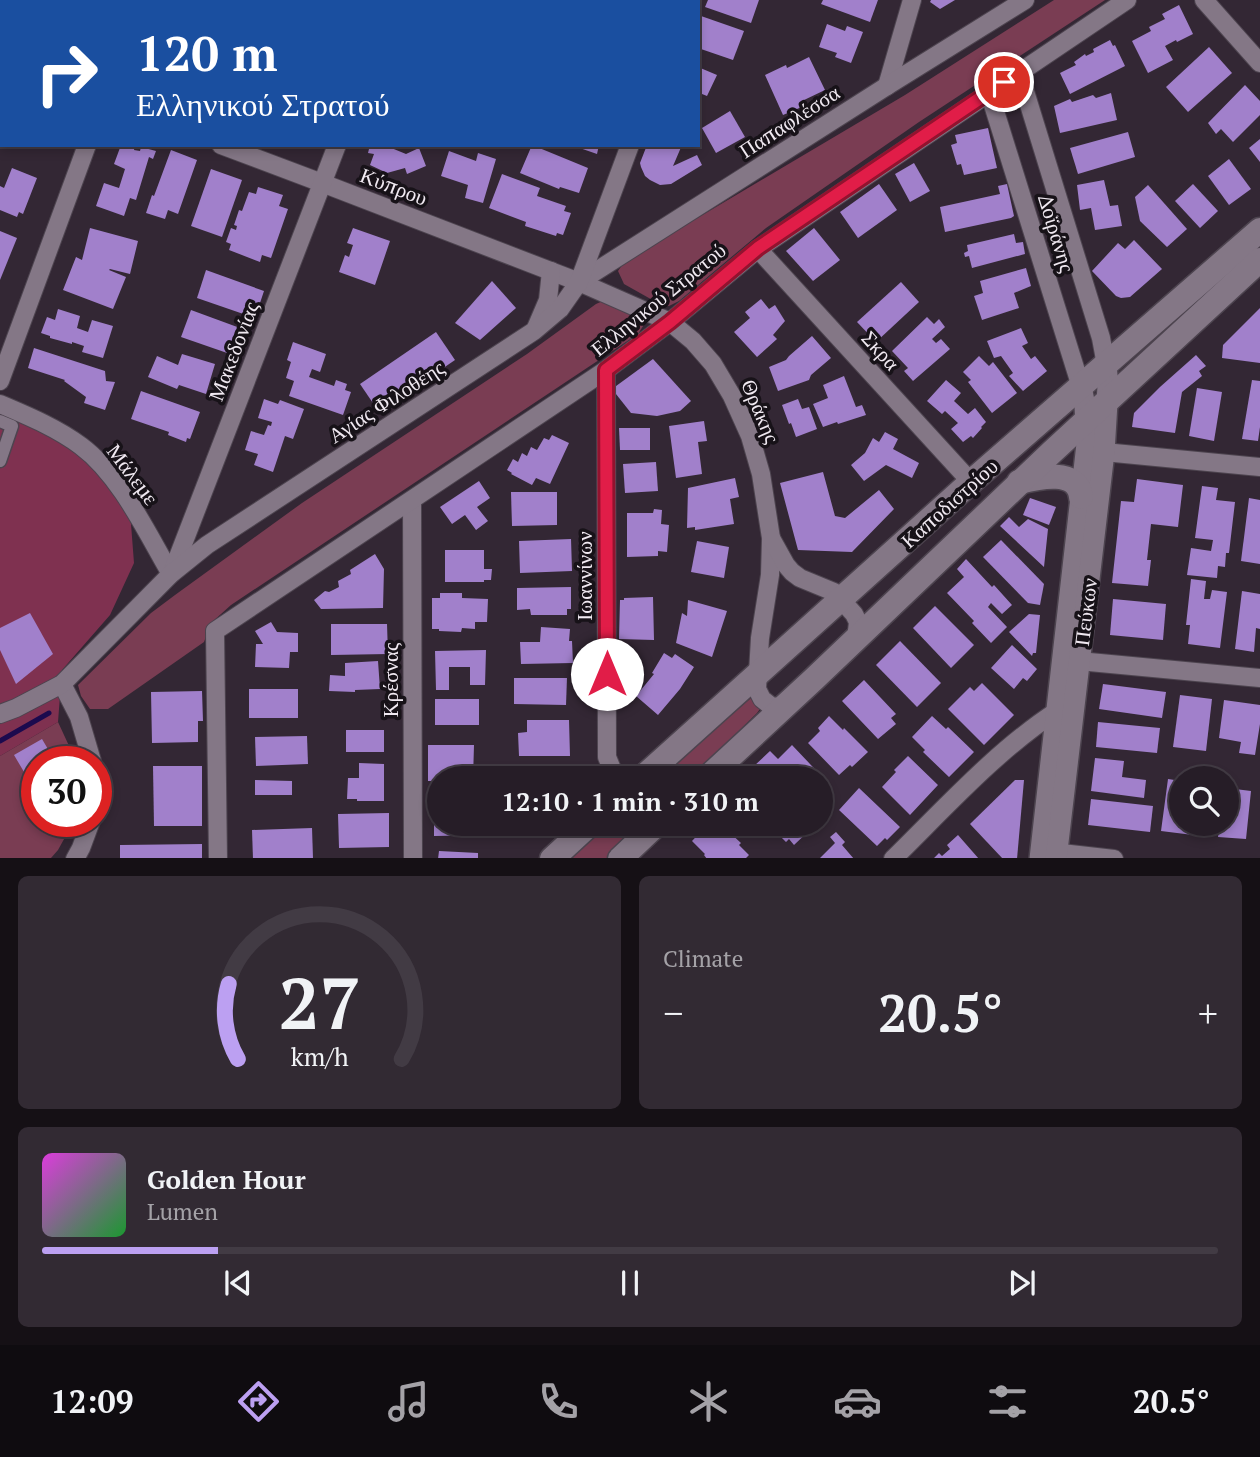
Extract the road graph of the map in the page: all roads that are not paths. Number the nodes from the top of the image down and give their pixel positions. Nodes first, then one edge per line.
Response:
1 (912, 0) edge
2 (1026, 0) edge
3 (1127, 0) edge
4 (1204, 0) edge
5 (1260, 64) edge
6 (1019, 72) junction
7 (887, 86) junction
8 (989, 92) junction
9 (86, 147) edge
10 (226, 147) edge
11 (336, 147) edge
12 (629, 147) edge
13 (323, 183) junction
14 (1255, 244) edge
15 (758, 248) junction
16 (551, 271) junction
17 (579, 282) junction
18 (670, 322) junction
19 (534, 331) junction
20 (1106, 365) junction
21 (606, 370) junction
22 (0, 381) edge
23 (1080, 387) junction
24 (1107, 400) junction
25 (0, 404) edge
26 (1085, 420) junction
27 (0, 421) edge
28 (1104, 452) junction
29 (0, 461) edge
30 (1260, 467) edge
31 (971, 482) junction
32 (1019, 483) junction
33 (1082, 497) junction
34 (412, 500) junction
35 (187, 534) junction
36 (771, 538) junction
37 (207, 545) junction
38 (171, 574) junction
39 (841, 599) junction
40 (856, 639) junction
41 (1071, 660) junction
42 (756, 676) junction
43 (1260, 678) edge
44 (62, 684) junction
45 (783, 708) junction
46 (8, 711) edge
47 (1065, 712) junction
48 (0, 724) edge
49 (88, 746) edge
50 (610, 766) edge
51 (656, 766) edge
52 (720, 766) edge
53 (577, 836) edge
54 (644, 836) edge
55 (85, 837) edge
56 (1049, 855) edge
57 (76, 858) edge
58 (218, 858) edge
59 (413, 858) edge
60 (553, 858) edge
61 (621, 858) edge
62 (894, 858) edge
63 (1098, 858) edge

1 - 7 street
2 - 7 street, Παπαφλέσσα
3 - 6 street, Ελληνικού Στρατού
4 - 5 street
6 - 8 street, Ελληνικού Στρατού
6 - 20 street, Δοϊράνης
7 - 17 street, Παπαφλέσσα
8 - 15 street, Ελληνικού Στρατού
8 - 23 street, Δοϊράνης
9 - 22 street
10 - 13 street, Κύπρου
11 - 13 street, Μακεδονίας
12 - 17 street
13 - 16 street, Κύπρου
13 - 35 street, Μακεδονίας
14 - 20 main road, Καποδιστρίου
14 - 24 main road, Καποδιστρίου
15 - 18 street, Ελληνικού Στρατού
15 - 31 street, Σκρα
16 - 17 street, Κύπρου
16 - 19 street
17 - 18 street, Κύπρου
17 - 19 street, Αγίας Φιλοθέης
18 - 21 street, Ελληνικού Στρατού
18 - 36 street, Θράκης
19 - 37 street, Αγίας Φιλοθέης
20 - 23 main road, Καποδιστρίου
20 - 24 street, Πεύκων
21 - 34 street, Ελληνικού Στρατού
21 - 50 street, Ιωαννίνων
23 - 26 street, Πεύκων
23 - 31 main road, Καποδιστρίου
24 - 26 main road, Καποδιστρίου
24 - 28 street, Πεύκων
25 - 38 street, Μάλεμε
26 - 32 main road, Καποδιστρίου
26 - 33 street, Πεύκων
27 - 29 street
28 - 30 street
28 - 41 street, Πεύκων
31 - 39 main road, Καποδιστρίου
32 - 33 main road
32 - 40 main road, Καποδιστρίου
33 - 41 street, Πεύκων
34 - 58 street, Ελληνικού Στρατού
34 - 59 street, Κρέσνας
35 - 37 street
35 - 38 street, Μακεδονίας
36 - 39 street, Θράκης
36 - 42 street, Θράκης
37 - 38 street, Αγίας Φιλοθέης
38 - 44 street, Αγίας Φιλοθέης
39 - 40 street
39 - 42 main road, Καποδιστρίου
40 - 45 main road, Καποδιστρίου
41 - 43 street
41 - 47 street, Πεύκων
42 - 45 street
42 - 51 main road, Καποδιστρίου
44 - 46 street, Αγίας Φιλοθέης
44 - 49 street
45 - 52 main road, Καποδιστρίου
46 - 48 street, Αγίας Φιλοθέης
47 - 56 street, Πεύκων
47 - 62 street
53 - 60 main road
54 - 61 main road
55 - 57 street
56 - 63 street

